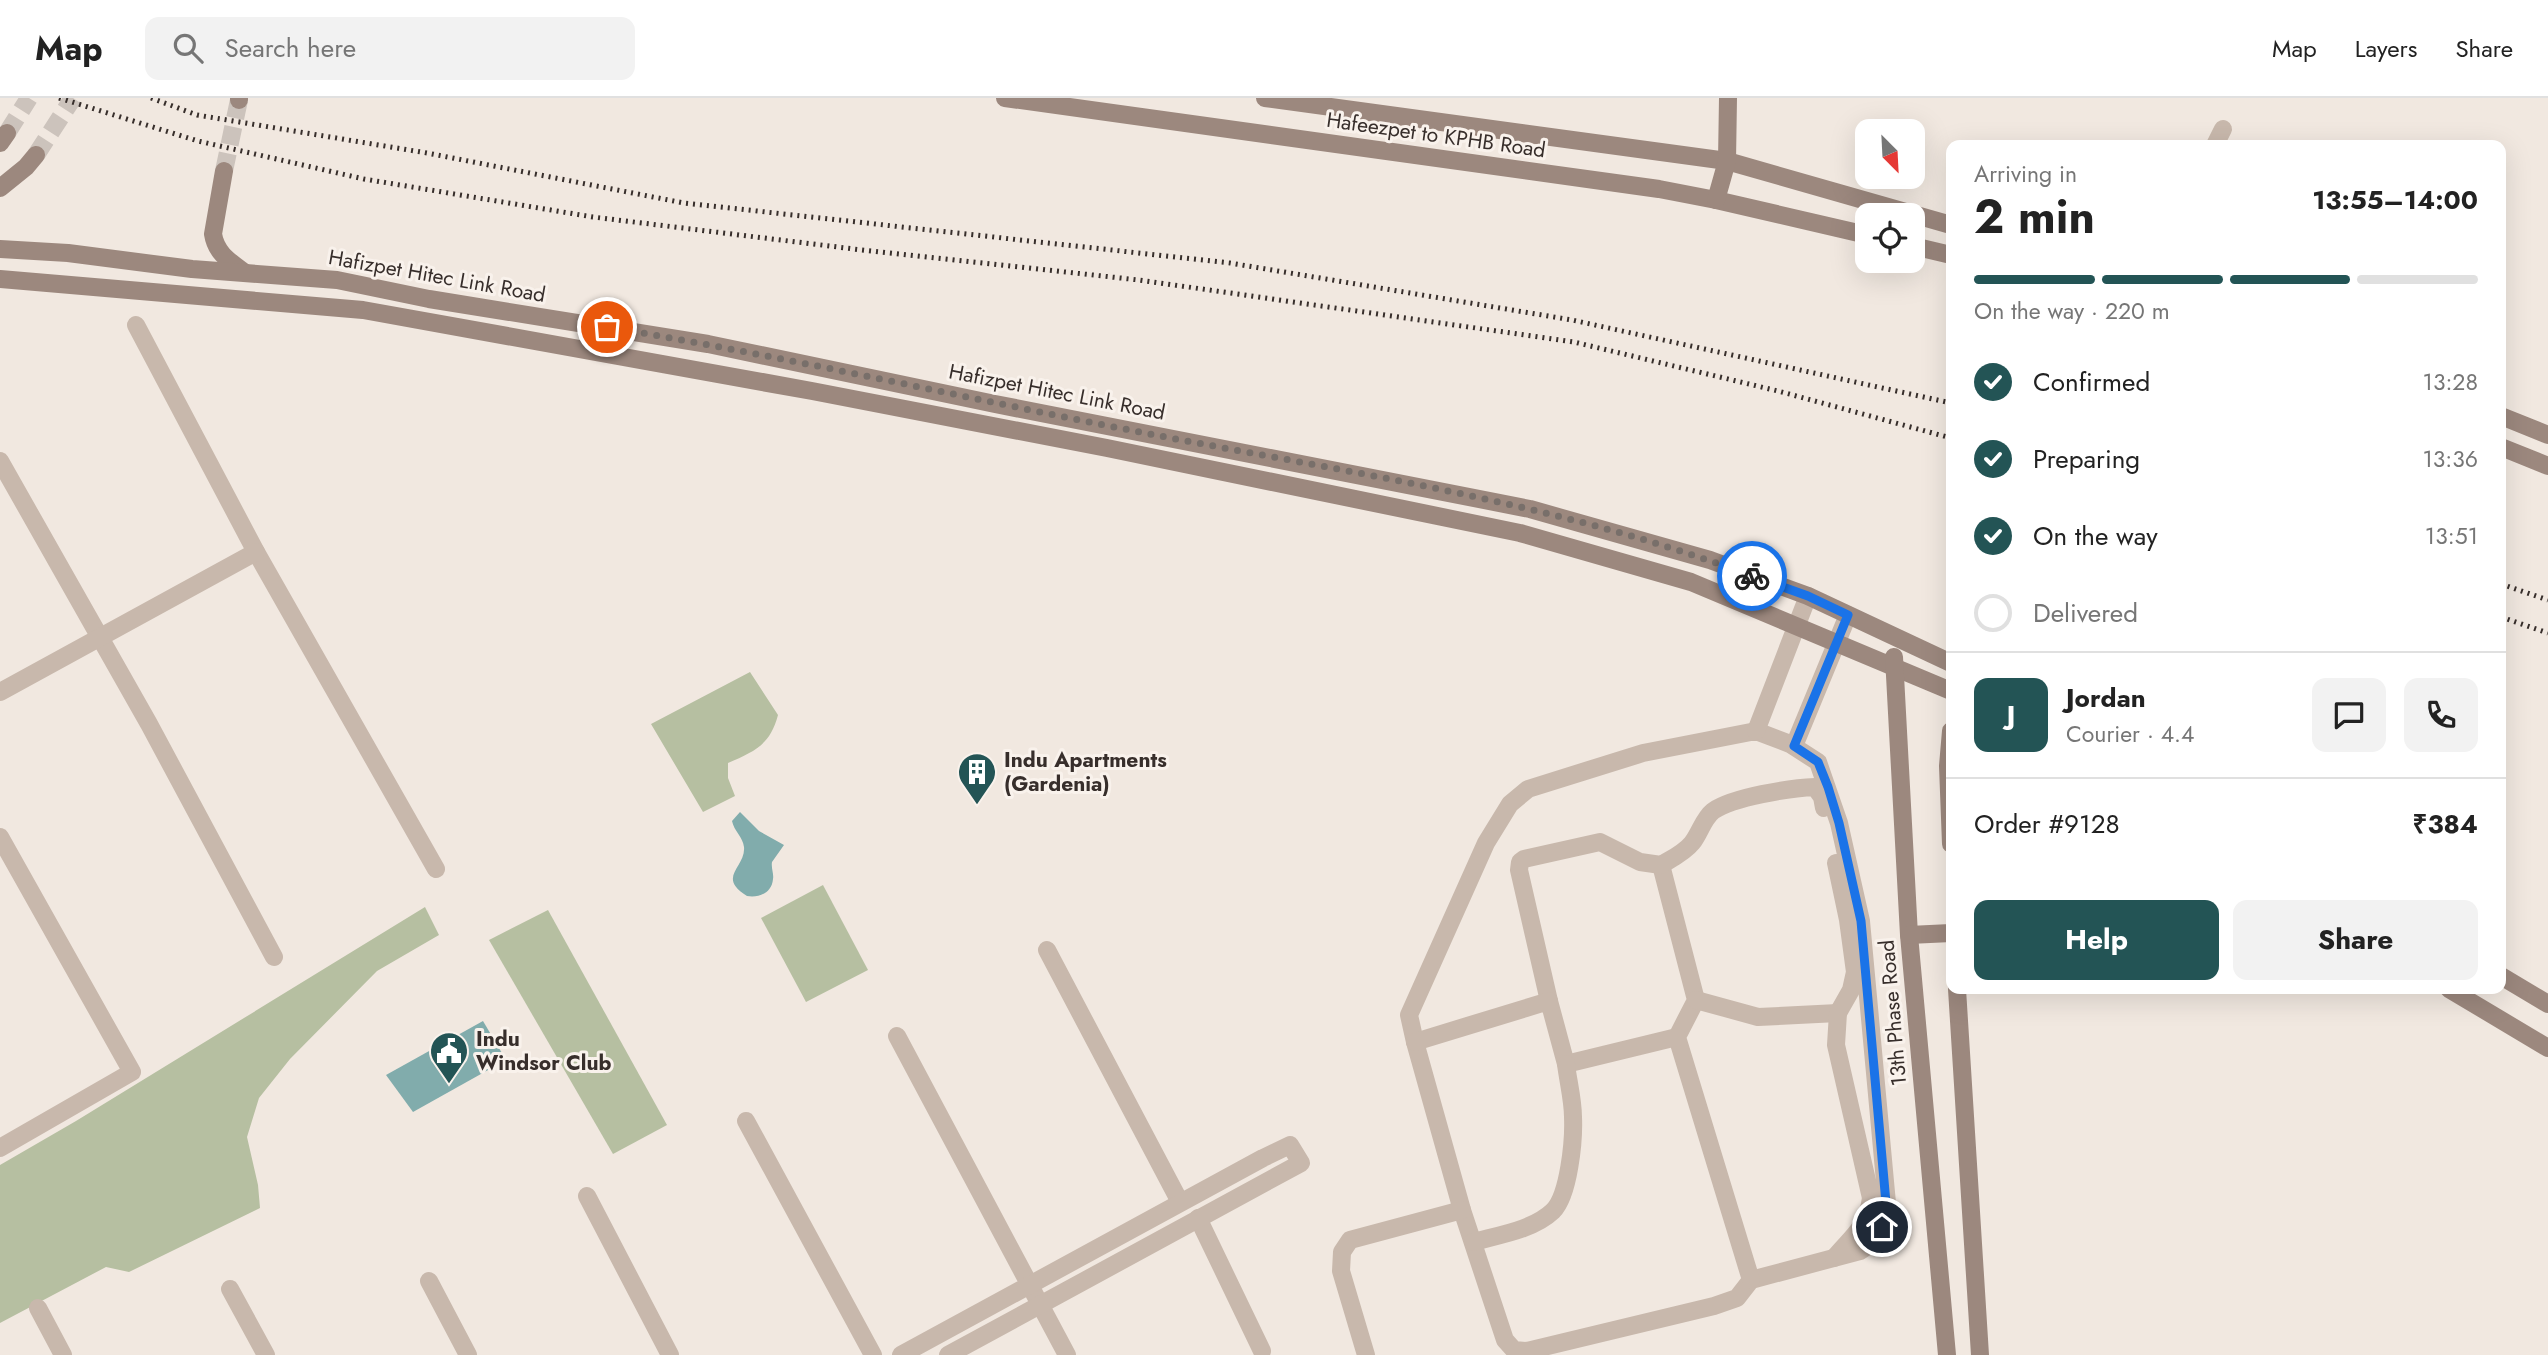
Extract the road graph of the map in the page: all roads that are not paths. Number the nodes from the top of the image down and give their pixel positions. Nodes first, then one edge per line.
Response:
1 (1005, 98) edge
2 (1265, 98) edge
3 (1728, 98) edge
4 (36, 155) tunnel mouth
5 (1727, 161) junction
6 (224, 172) tunnel mouth
7 (0, 188) edge
8 (1716, 200) junction
9 (1946, 224) edge
10 (1855, 232) edge
11 (0, 249) edge
12 (1925, 249) edge
13 (1946, 254) edge
14 (246, 273) junction
15 (0, 279) edge
16 (136, 325) dead end
17 (2506, 418) edge
18 (2548, 435) edge
19 (2506, 449) edge
20 (0, 461) edge
21 (2548, 466) edge
22 (256, 552) junction
23 (1808, 596) junction
24 (1848, 615) junction
25 (1796, 626) junction
26 (98, 636) junction
27 (1894, 637) junction
28 (1836, 643) junction
29 (1946, 661) edge
30 (1894, 667) junction
31 (1946, 689) edge
32 (0, 692) edge
33 (1756, 731) junction
34 (1794, 746) junction
35 (0, 837) edge
36 (1661, 865) junction
37 (436, 869) dead end
38 (1946, 933) edge
39 (1909, 934) junction
40 (1047, 950) dead end
41 (274, 957) dead end
42 (2506, 979) edge
43 (1957, 994) edge
44 (2457, 994) edge
45 (1696, 1000) junction
46 (1549, 1002) junction
47 (2548, 1003) edge
48 (1838, 1013) junction
49 (897, 1036) dead end
50 (1677, 1037) junction
51 (1415, 1042) junction
52 (2548, 1048) edge
53 (1566, 1064) junction
54 (746, 1121) dead end
55 (0, 1148) edge
56 (587, 1196) dead end
57 (1180, 1202) junction
58 (1462, 1210) junction
59 (1198, 1218) junction
60 (1473, 1242) junction
61 (1834, 1258) junction
62 (1751, 1280) junction
63 (429, 1281) dead end
64 (1029, 1284) junction
65 (230, 1289) dead end
66 (1041, 1305) junction
67 (38, 1308) dead end
68 (1262, 1351) dead end
69 (1513, 1352) edge
70 (63, 1355) edge
71 (265, 1355) edge
72 (468, 1355) edge
73 (670, 1355) edge
74 (873, 1355) edge
75 (901, 1355) edge
76 (948, 1355) edge
77 (1068, 1355) edge
78 (1366, 1355) edge
79 (1947, 1355) edge
80 (1980, 1355) edge

1 - 8 main road, Hafeezpet to KPHB Road
2 - 5 main road
3 - 5 main road
4 - 7 main road
5 - 8 main road
5 - 9 main road
6 - 14 main road
8 - 10 main road, Hafeezpet to KPHB Road
11 - 14 main road, Hafizpet Hitec Link Road
12 - 13 main road
14 - 23 main road, Hafizpet Hitec Link Road
15 - 25 main road
16 - 22 street
17 - 18 main road
19 - 21 main road
20 - 26 street
22 - 26 street
22 - 37 street
23 - 24 main road, Hafizpet Hitec Link Road
23 - 25 street
24 - 27 main road, Hafizpet Hitec Link Road
24 - 28 street
25 - 28 main road
25 - 33 street
26 - 32 street
26 - 41 street
27 - 29 main road, Hafizpet Hitec Link Road
27 - 30 main road, 13th Phase Road
28 - 30 main road
28 - 34 street
30 - 31 main road
30 - 39 main road, 13th Phase Road
33 - 34 street
33 - 51 street
34 - 61 street
35 - 55 street
36 - 45 street
36 - 46 street
36 - 48 street
38 - 39 main road
39 - 79 main road, 13th Phase Road
40 - 57 street
42 - 47 main road
43 - 80 main road
44 - 52 main road
45 - 48 street
45 - 50 street
46 - 51 street
46 - 53 street
48 - 61 street
49 - 64 street
50 - 53 street
50 - 62 street
51 - 58 street
53 - 60 street
54 - 74 street
56 - 73 street
57 - 59 street
57 - 64 street
58 - 60 street
58 - 78 street
59 - 66 street
59 - 68 street
60 - 69 street
61 - 62 street
62 - 69 street
63 - 72 street
64 - 66 street
64 - 75 street
65 - 71 street
66 - 76 street
66 - 77 street
67 - 70 street

